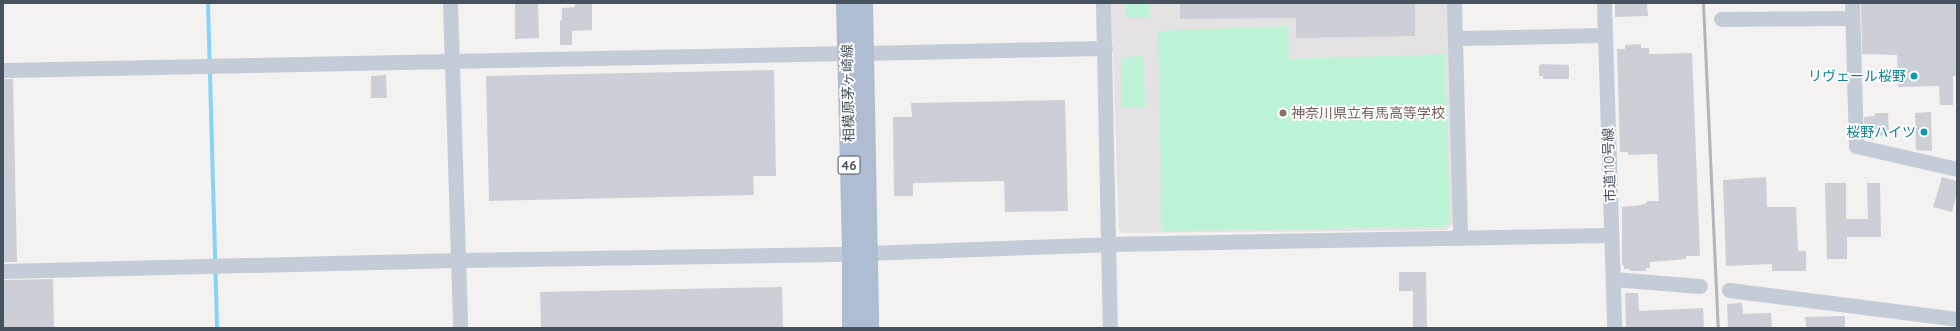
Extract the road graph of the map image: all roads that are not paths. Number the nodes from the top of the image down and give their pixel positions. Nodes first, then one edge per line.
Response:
1 (450, 3) edge
2 (845, 3) edge
3 (863, 3) edge
4 (1103, 3) edge
5 (1454, 3) edge
6 (1604, 3) edge
7 (1852, 10) edge
8 (1721, 19) dead end
9 (1605, 35) junction
10 (1455, 38) junction
11 (1105, 48) junction
12 (847, 53) junction
13 (451, 61) junction
14 (3, 70) edge
15 (1957, 169) edge
16 (1611, 235) junction
17 (1460, 238) junction
18 (1109, 244) junction
19 (859, 253) junction
20 (458, 260) junction
21 (3, 271) edge
22 (1613, 279) junction
23 (1700, 286) dead end
24 (1729, 290) dead end
25 (1957, 319) edge
26 (460, 328) edge
27 (851, 328) edge
28 (869, 328) edge
29 (1110, 328) edge
30 (1614, 328) edge

1 - 13 street
2 - 12 main road, 相模原茅ヶ崎線 / 46
3 - 12 main road, 相模原茅ヶ崎線 / 46
4 - 11 street
5 - 10 street
6 - 9 street, 市道110号線
7 - 8 street
7 - 15 street
9 - 10 street
9 - 16 street, 市道110号線
10 - 17 street
11 - 12 street
11 - 18 street
12 - 13 street
12 - 19 main road, 相模原茅ヶ崎線 / 46
13 - 14 street
13 - 20 street
16 - 17 street
16 - 22 street, 市道110号線
17 - 18 street
18 - 19 street
18 - 29 street
19 - 20 street
19 - 27 main road, 相模原茅ヶ崎線 / 46
19 - 28 main road, 相模原茅ヶ崎線 / 46
20 - 21 street
20 - 26 street
22 - 23 street
22 - 30 street, 市道110号線
24 - 25 street

